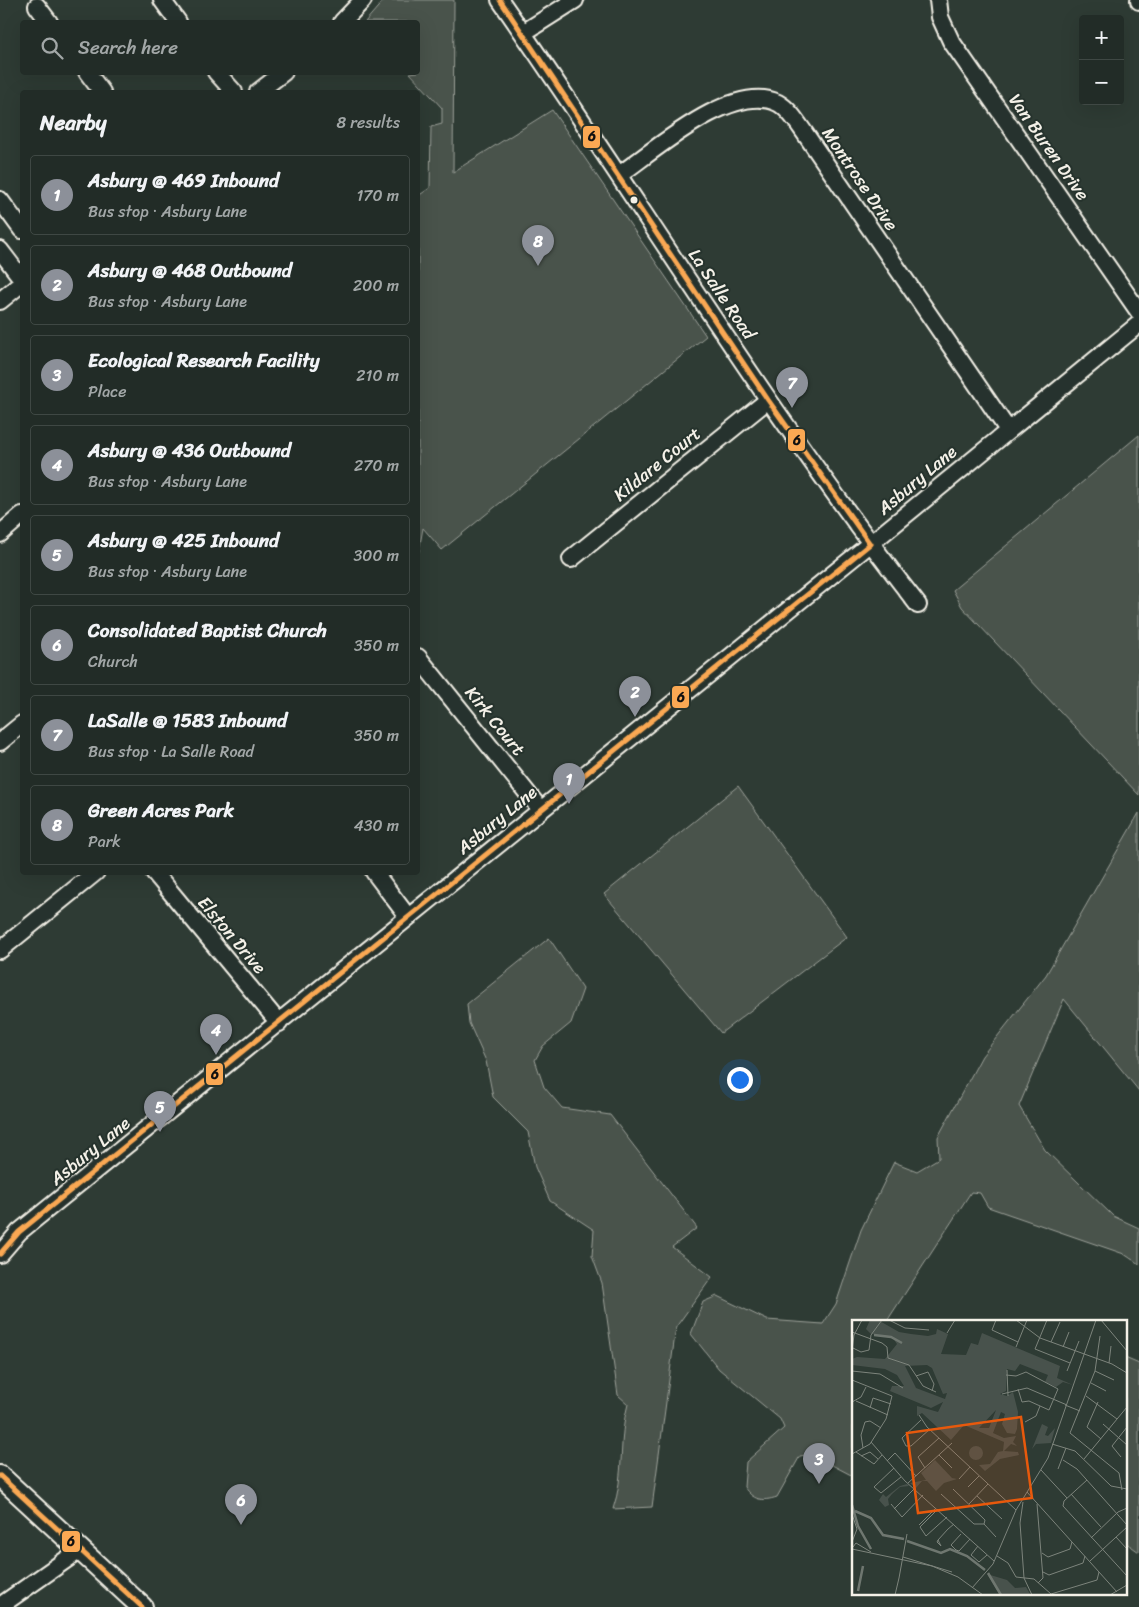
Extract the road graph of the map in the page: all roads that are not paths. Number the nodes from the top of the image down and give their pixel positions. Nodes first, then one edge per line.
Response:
1 (162, 0) edge
2 (500, 0) edge
3 (575, 0) edge
4 (938, 0) edge
5 (362, 1) edge
6 (37, 6) dead end
7 (48, 20) edge
8 (177, 20) edge
9 (344, 20) edge
10 (523, 33) junction
11 (89, 75) edge
12 (219, 75) edge
13 (280, 75) edge
14 (100, 90) edge
15 (232, 90) edge
16 (261, 90) edge
17 (619, 175) junction
18 (0, 200) edge
19 (20, 227) edge
20 (0, 250) edge
21 (20, 278) edge
22 (20, 283) edge
23 (0, 301) edge
24 (1139, 312) edge
25 (1139, 324) edge
26 (768, 400) junction
27 (1008, 430) junction
28 (20, 517) edge
29 (0, 534) edge
30 (870, 544) junction
31 (571, 559) dead end
32 (918, 605) dead end
33 (420, 659) edge
34 (20, 726) edge
35 (0, 742) edge
36 (541, 810) junction
37 (92, 875) edge
38 (156, 875) edge
39 (376, 875) edge
40 (408, 917) junction
41 (0, 950) edge
42 (279, 1023) junction
43 (19, 1232) junction
44 (0, 1240) edge
45 (0, 1254) edge
46 (0, 1476) edge
47 (80, 1550) junction
48 (0, 1606) edge
49 (142, 1607) edge

1 - 8 street
2 - 10 street, La Salle Road
3 - 10 street
4 - 24 street, Van Buren Drive
5 - 9 street
6 - 7 street
10 - 17 street, La Salle Road
11 - 14 street
12 - 15 street
13 - 16 street
17 - 26 street, La Salle Road
17 - 27 street, Montrose Drive
18 - 19 street
20 - 21 street
22 - 23 street
25 - 27 street, Asbury Lane
26 - 30 street, La Salle Road
26 - 31 street, Kildare Court
27 - 30 street, Asbury Lane
28 - 29 street
30 - 32 street, La Salle Road
30 - 36 street, Asbury Lane
33 - 36 street, Kirk Court
34 - 35 street
36 - 40 street, Asbury Lane
37 - 41 street
38 - 42 street, Elston Drive
39 - 40 street
40 - 42 street, Asbury Lane
42 - 43 street, Asbury Lane
43 - 44 street, Asbury Lane
43 - 45 street, Asbury Lane
46 - 47 main road
47 - 48 street
47 - 49 main road

